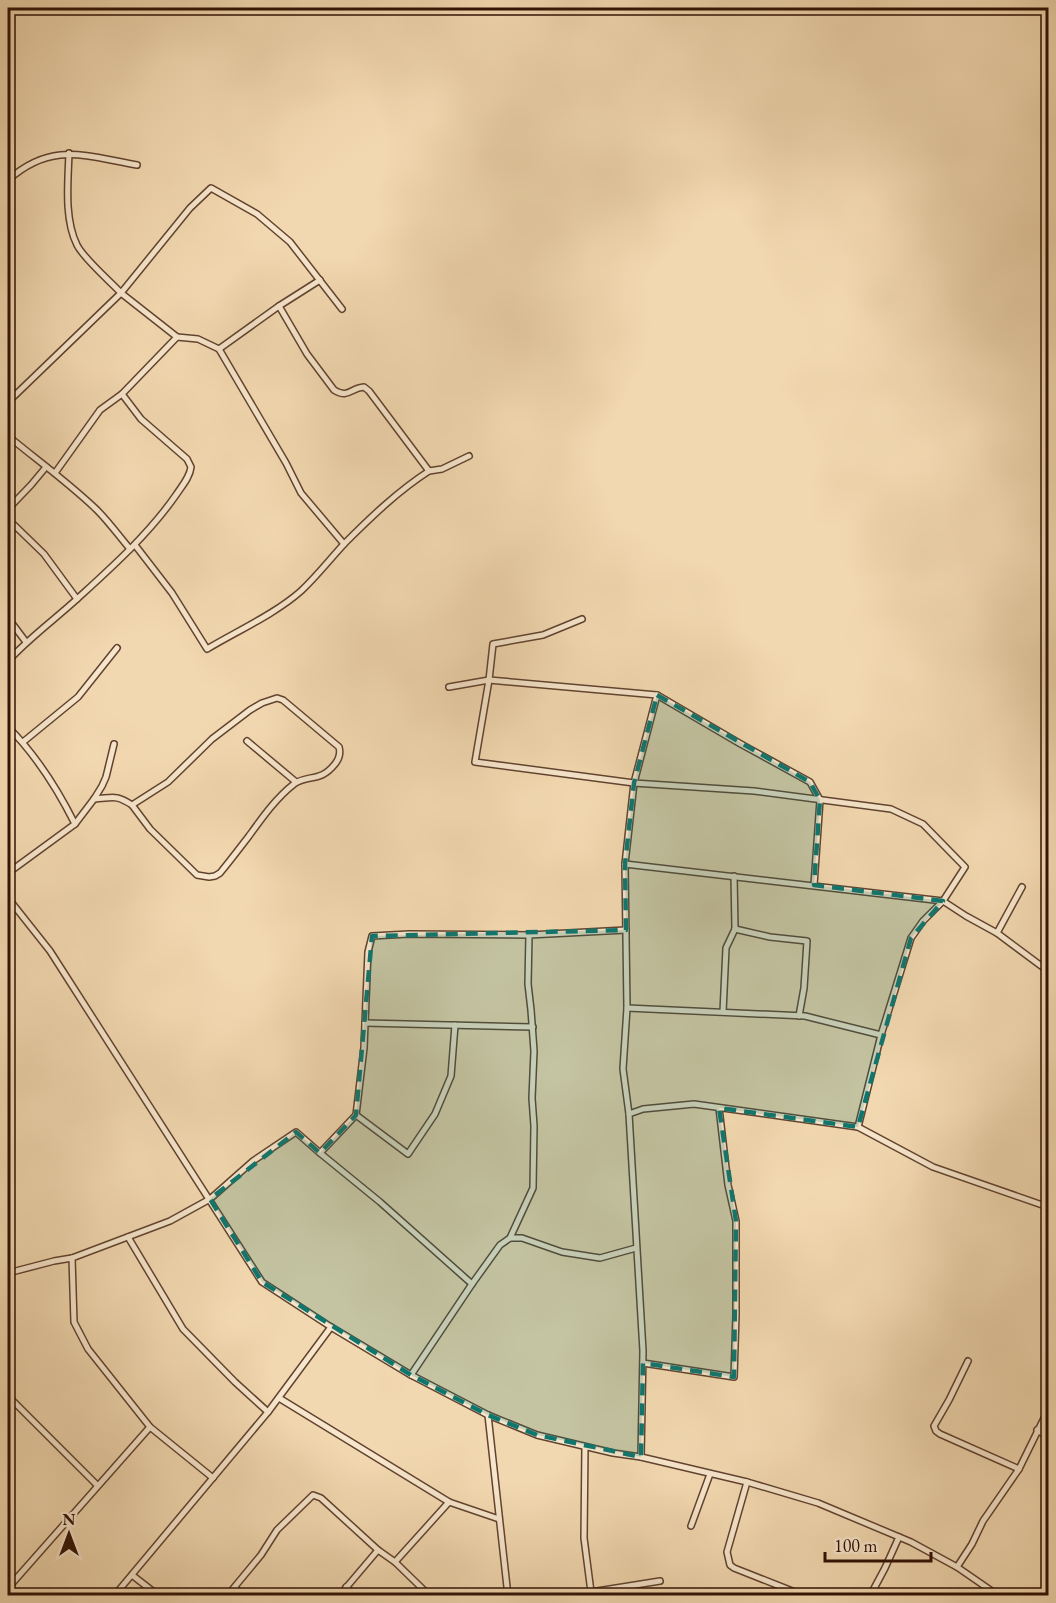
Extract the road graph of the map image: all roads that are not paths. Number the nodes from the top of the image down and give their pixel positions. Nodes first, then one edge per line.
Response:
1 (69, 153) junction
2 (137, 165) dead end
3 (8, 180) edge
4 (320, 280) junction
5 (121, 293) junction
6 (279, 306) junction
7 (342, 309) dead end
8 (177, 337) junction
9 (219, 349) junction
10 (122, 394) junction
11 (8, 402) edge
12 (8, 436) edge
13 (469, 456) dead end
14 (46, 467) junction
15 (429, 471) junction
16 (55, 473) junction
17 (8, 508) edge
18 (8, 519) edge
19 (344, 544) junction
20 (132, 547) junction
21 (77, 599) junction
22 (8, 618) edge
23 (582, 619) dead end
24 (26, 642) junction
25 (117, 648) dead end
26 (8, 660) edge
27 (489, 680) junction
28 (449, 687) dead end
29 (657, 695) junction
30 (8, 727) edge
31 (248, 741) dead end
32 (23, 742) junction
33 (114, 744) dead end
34 (296, 782) junction
35 (634, 783) junction
36 (94, 799) junction
37 (820, 800) junction
38 (132, 805) junction
39 (75, 824) junction
40 (625, 864) junction
41 (8, 873) edge
42 (734, 876) junction
43 (814, 885) junction
44 (1022, 887) dead end
45 (8, 898) edge
46 (943, 901) junction
47 (735, 929) junction
48 (626, 930) junction
49 (997, 933) junction
50 (529, 935) junction
51 (1048, 971) edge
52 (627, 1008) junction
53 (723, 1012) junction
54 (799, 1016) junction
55 (365, 1023) junction
56 (455, 1025) junction
57 (532, 1027) junction
58 (880, 1035) junction
59 (720, 1108) junction
60 (629, 1114) junction
61 (356, 1115) junction
62 (858, 1127) junction
63 (320, 1153) junction
64 (210, 1199) junction
65 (1048, 1206) edge
66 (128, 1237) junction
67 (510, 1238) junction
68 (636, 1248) junction
69 (72, 1258) junction
70 (8, 1273) edge
71 (472, 1284) junction
72 (331, 1327) junction
73 (968, 1361) dead end
74 (643, 1363) junction
75 (411, 1374) junction
76 (8, 1396) edge
77 (279, 1398) junction
78 (1048, 1410) edge
79 (268, 1412) junction
80 (488, 1415) junction
81 (150, 1427) junction
82 (1037, 1430) junction
83 (1048, 1437) edge
84 (585, 1447) junction
85 (641, 1457) junction
86 (1019, 1469) junction
87 (710, 1474) junction
88 (213, 1478) junction
89 (747, 1482) junction
90 (97, 1485) junction
91 (449, 1503) junction
92 (499, 1519) junction
93 (691, 1526) dead end
94 (899, 1537) junction
95 (378, 1550) junction
96 (395, 1562) junction
97 (957, 1567) junction
98 (132, 1575) junction
99 (660, 1581) dead end
100 (346, 1587) junction
101 (8, 1588) edge
102 (235, 1588) junction
103 (591, 1594) edge
104 (114, 1596) edge
105 (159, 1596) edge
106 (227, 1596) edge
107 (245, 1596) edge
108 (339, 1596) edge
109 (357, 1596) edge
110 (430, 1596) edge
111 (508, 1596) edge
112 (805, 1596) edge
113 (870, 1596) edge
114 (999, 1596) edge

1 - 2 street
1 - 3 street
1 - 5 street
4 - 5 street
4 - 6 street
4 - 7 street
5 - 8 street
5 - 11 street
6 - 9 street
6 - 15 street
8 - 9 street
8 - 10 street
9 - 19 street
10 - 16 street
10 - 20 street
12 - 14 street
13 - 15 street
14 - 16 street
14 - 17 street
15 - 19 street
16 - 20 street
18 - 21 street
19 - 20 street
20 - 21 street
21 - 24 street
22 - 24 street
23 - 27 street
24 - 26 street
25 - 32 street
27 - 28 street
27 - 29 street
27 - 35 street
29 - 35 street
29 - 37 street
30 - 32 street
31 - 34 street
32 - 39 street
33 - 36 street
34 - 38 street
34 - 38 street
35 - 37 street
35 - 40 street
36 - 38 street
36 - 39 street
37 - 43 street
37 - 46 street
39 - 41 street
40 - 42 street
40 - 48 street
42 - 43 street
42 - 47 street
43 - 46 street
44 - 49 street
45 - 64 street
46 - 49 street
46 - 58 street
47 - 53 street
47 - 54 street
48 - 50 street
48 - 52 street
49 - 51 street
50 - 55 street
50 - 57 street
52 - 53 street
52 - 60 street
53 - 54 street
54 - 58 street
55 - 56 street
55 - 61 street
56 - 57 street
56 - 61 street
57 - 67 street
58 - 62 street
59 - 60 street
59 - 62 street
59 - 74 street
60 - 68 street
61 - 63 street
62 - 65 street
63 - 64 street
63 - 71 street
64 - 66 street
64 - 72 street
66 - 69 street
66 - 79 street
67 - 68 street
67 - 71 street
68 - 74 street
69 - 70 street
69 - 81 street
71 - 75 street
72 - 75 street
72 - 77 street
73 - 86 street
74 - 85 street
75 - 80 street
76 - 90 street
77 - 79 street
77 - 91 street
78 - 82 street
79 - 88 street
80 - 84 street
80 - 92 street
81 - 88 street
81 - 90 street
82 - 83 street
82 - 86 street
84 - 85 street
84 - 103 street
85 - 87 street
86 - 97 street
87 - 89 street
87 - 93 street
88 - 98 street
89 - 94 street
89 - 112 street
90 - 101 street
91 - 92 street
91 - 96 street
92 - 111 street
94 - 97 street
94 - 113 street
95 - 96 street
95 - 100 street
95 - 102 street
96 - 110 street
97 - 114 street
98 - 104 street
98 - 105 street
99 - 103 street
100 - 108 street
100 - 109 street
102 - 106 street
102 - 107 street

